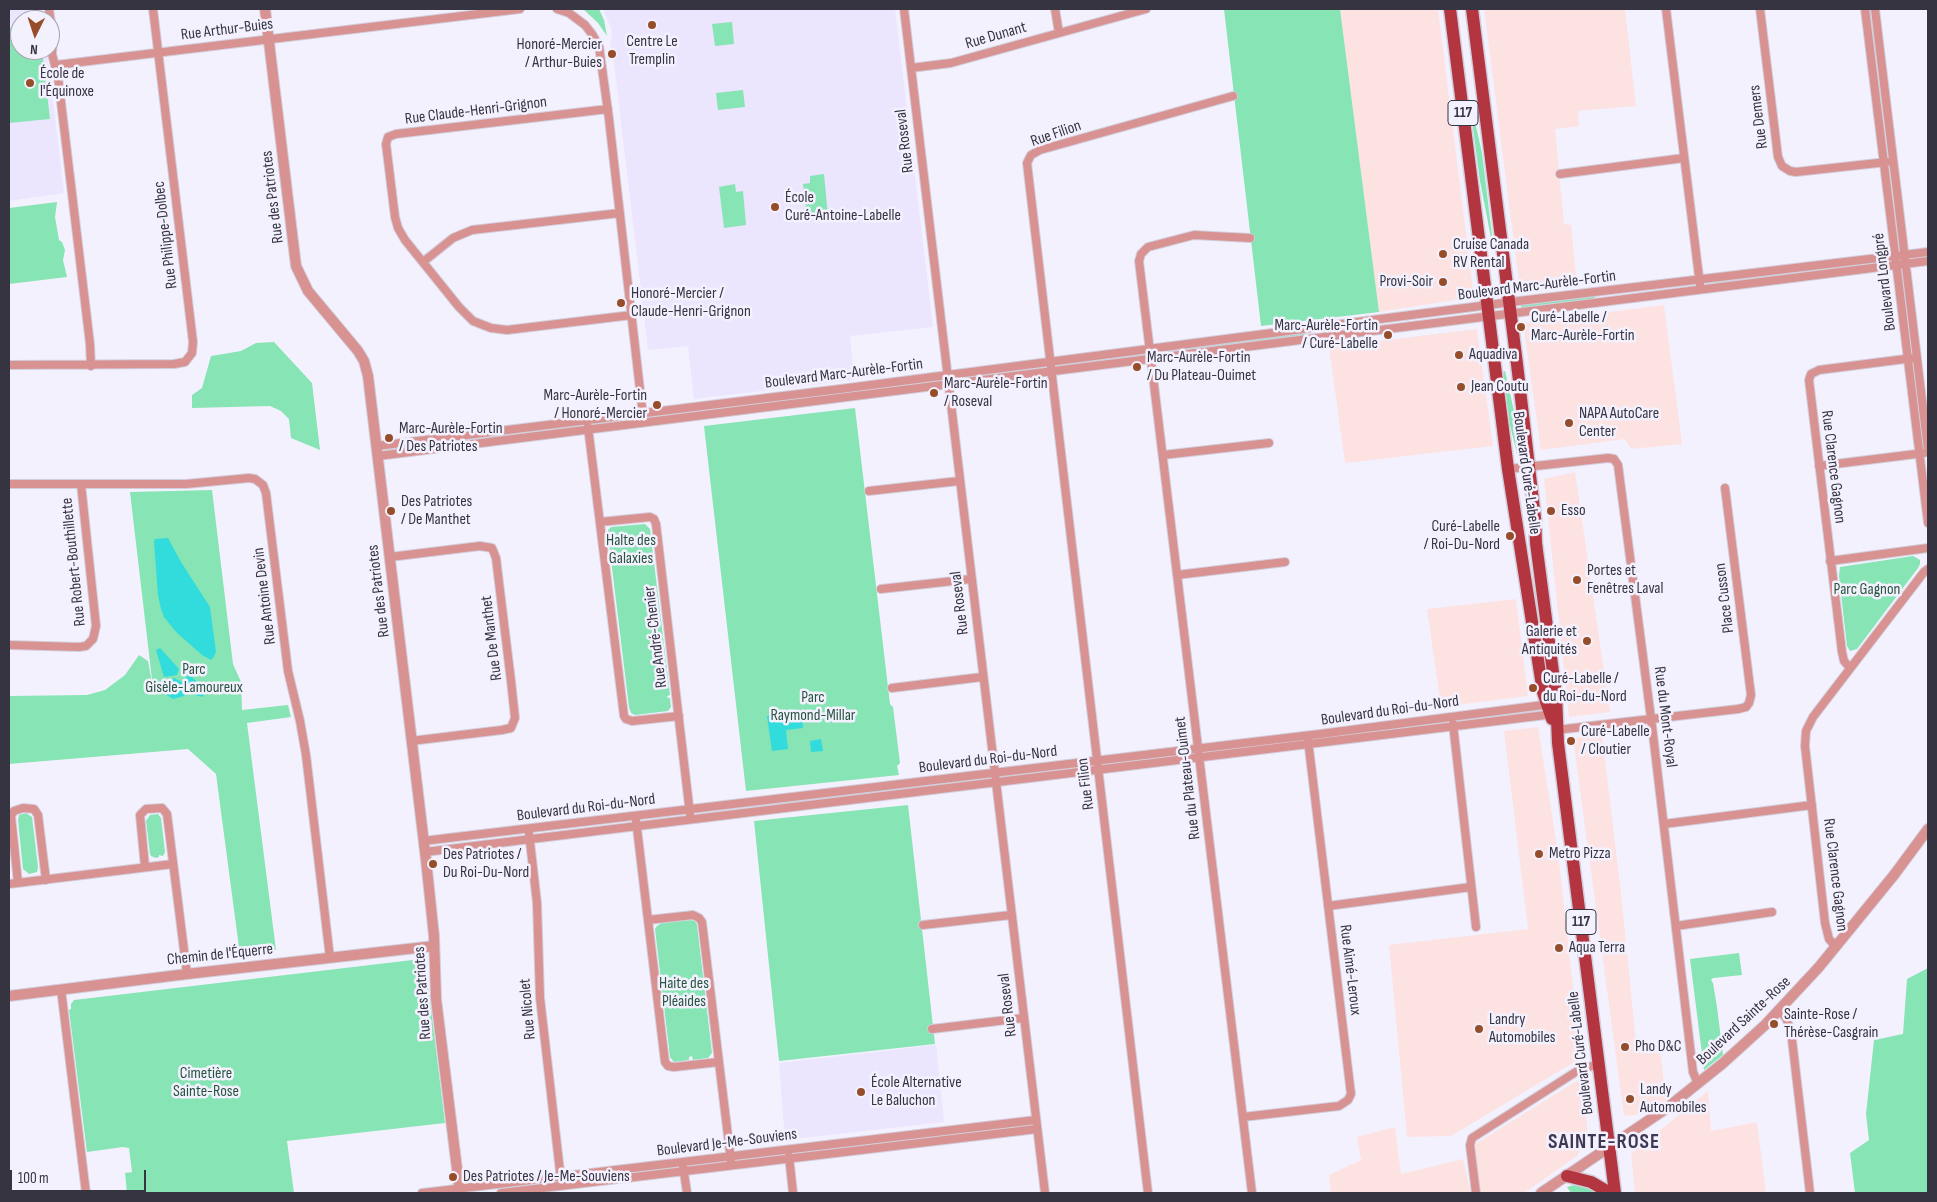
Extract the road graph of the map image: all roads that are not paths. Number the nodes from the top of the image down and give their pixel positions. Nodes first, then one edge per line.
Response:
1 (50, 9) edge
2 (153, 9) edge
3 (265, 9) edge
4 (520, 9) edge
5 (562, 9) edge
6 (904, 9) edge
7 (1055, 9) edge
8 (1146, 9) edge
9 (1450, 9) edge
10 (1472, 9) edge
11 (1666, 9) edge
12 (1760, 9) edge
13 (1865, 9) edge
14 (1875, 9) edge
15 (1059, 33) junction
16 (269, 39) junction
17 (158, 52) junction
18 (56, 65) junction
19 (911, 68) junction
20 (1233, 96) dead end
21 (608, 109) junction
22 (1684, 158) junction
23 (1894, 161) junction
24 (1884, 162) junction
25 (1560, 174) dead end
26 (620, 213) junction
27 (1250, 238) dead end
28 (1928, 252) edge
29 (1905, 255) junction
30 (1896, 256) junction
31 (1928, 261) edge
32 (423, 262) junction
33 (1906, 264) junction
34 (1897, 265) junction
35 (1699, 280) junction
36 (1700, 290) junction
37 (1510, 308) junction
38 (1487, 311) junction
39 (632, 315) junction
40 (1149, 349) junction
41 (1917, 358) junction
42 (1150, 359) junction
43 (1908, 359) junction
44 (1049, 362) junction
45 (9, 365) edge
46 (91, 366) junction
47 (1051, 372) junction
48 (947, 375) junction
49 (948, 385) junction
50 (642, 413) junction
51 (587, 420) junction
52 (644, 423) junction
53 (589, 430) junction
54 (1269, 443) dead end
55 (377, 451) junction
56 (1928, 451) edge
57 (1920, 453) junction
58 (1163, 455) junction
59 (1819, 466) junction
60 (1529, 467) junction
61 (1508, 469) junction
62 (959, 481) junction
63 (9, 484) edge
64 (81, 484) junction
65 (1725, 488) dead end
66 (869, 491) dead end
67 (600, 522) junction
68 (1928, 523) edge
69 (1928, 548) edge
70 (390, 557) junction
71 (1830, 561) junction
72 (1285, 562) dead end
73 (1928, 569) edge
74 (1177, 575) junction
75 (971, 578) junction
76 (881, 589) dead end
77 (9, 645) edge
78 (1850, 668) junction
79 (982, 677) junction
80 (892, 688) dead end
81 (1553, 709) junction
82 (679, 716) junction
83 (1452, 717) junction
84 (1652, 720) junction
85 (1453, 728) junction
86 (1556, 730) junction
87 (1307, 736) junction
88 (411, 740) junction
89 (1309, 745) junction
90 (1198, 749) junction
91 (1199, 758) junction
92 (1097, 761) junction
93 (1098, 770) junction
94 (994, 774) junction
95 (995, 782) junction
96 (1812, 805) junction
97 (690, 809) junction
98 (635, 816) junction
99 (691, 819) junction
100 (1664, 824) junction
101 (637, 825) junction
102 (528, 829) junction
103 (1928, 829) edge
104 (530, 838) junction
105 (424, 846) junction
106 (173, 864) junction
107 (145, 867) junction
108 (46, 880) junction
109 (18, 883) junction
110 (9, 884) edge
111 (1471, 887) junction
112 (1328, 906) junction
113 (1772, 912) dead end
114 (1011, 915) junction
115 (648, 920) junction
116 (923, 926) dead end
117 (1676, 926) junction
118 (1476, 927) dead end
119 (434, 946) junction
120 (1836, 947) junction
121 (330, 958) junction
122 (187, 974) junction
123 (61, 990) junction
124 (9, 996) edge
125 (1779, 1010) junction
126 (1023, 1018) junction
127 (932, 1029) dead end
128 (719, 1062) junction
129 (1600, 1065) junction
130 (1698, 1084) junction
131 (1243, 1117) junction
132 (1036, 1120) junction
133 (1037, 1129) junction
134 (1609, 1148) junction
135 (788, 1150) junction
136 (731, 1156) junction
137 (790, 1159) junction
138 (683, 1162) junction
139 (732, 1166) junction
140 (684, 1171) junction
141 (1567, 1176) junction
142 (560, 1177) junction
143 (539, 1179) junction
144 (562, 1186) junction
145 (460, 1191) edge
146 (540, 1191) edge
147 (86, 1193) edge
148 (422, 1193) edge
149 (501, 1193) edge
150 (687, 1193) edge
151 (793, 1193) edge
152 (1045, 1193) edge
153 (1148, 1193) edge
154 (1252, 1193) edge
155 (1476, 1193) edge
156 (1542, 1193) edge
157 (1610, 1193) edge
158 (1615, 1193) edge
159 (1810, 1193) edge

1 - 18 street
2 - 17 street, Rue Philippe-Dolbec
3 - 16 street, Rue des Patriotes
4 - 16 street, Rue Arthur-Buies
5 - 21 street
6 - 19 street, Rue Roseval
7 - 15 street
8 - 15 street, Rue Dunant
9 - 38 main road, Boulevard Curé-Labelle / 117
10 - 37 main road, Boulevard Curé-Labelle / 117
11 - 22 street
12 - 24 street, Rue Demers
13 - 24 street, Boulevard Longpré
14 - 23 street, Boulevard Longpré
15 - 19 street, Rue Dunant
16 - 17 street, Rue Arthur-Buies
16 - 55 street, Rue des Patriotes
17 - 18 street, Rue Arthur-Buies
17 - 46 street, Rue Philippe-Dolbec
18 - 46 street
19 - 48 street, Rue Roseval
20 - 44 street, Rue Filion
21 - 26 street
21 - 32 street, Rue Claude-Henri-Grignon
22 - 25 street
22 - 35 street
23 - 24 street, Rue Demers
23 - 29 street, Boulevard Longpré
24 - 30 street, Boulevard Longpré
26 - 32 street
26 - 39 street
27 - 40 street
28 - 29 street, Boulevard Marc-Aurèle-Fortin
29 - 30 street, Boulevard Marc-Aurèle-Fortin
29 - 33 street, Boulevard Longpré
30 - 34 street, Boulevard Longpré
30 - 35 street, Boulevard Marc-Aurèle-Fortin
31 - 33 street, Boulevard Marc-Aurèle-Fortin
32 - 39 street, Rue Claude-Henri-Grignon
33 - 34 street, Boulevard Marc-Aurèle-Fortin
33 - 41 street, Boulevard Longpré
34 - 36 street, Boulevard Marc-Aurèle-Fortin
34 - 43 street, Boulevard Longpré
35 - 36 street
35 - 37 street, Boulevard Marc-Aurèle-Fortin
36 - 37 street, Boulevard Marc-Aurèle-Fortin
37 - 38 street, Boulevard Marc-Aurèle-Fortin
37 - 38 street, Boulevard Marc-Aurèle-Fortin
37 - 60 main road, Boulevard Curé-Labelle / 117
38 - 40 street, Boulevard Marc-Aurèle-Fortin
38 - 42 street, Boulevard Marc-Aurèle-Fortin
38 - 61 main road, Boulevard Curé-Labelle / 117
39 - 50 street
40 - 42 street
40 - 44 street, Boulevard Marc-Aurèle-Fortin
41 - 43 street, Rue Clarence Gagnon
41 - 56 street, Boulevard Longpré
42 - 47 street, Boulevard Marc-Aurèle-Fortin
42 - 58 street, Rue du Plateau-Ouimet
43 - 57 street, Boulevard Longpré
43 - 59 street, Rue Clarence Gagnon
44 - 47 street
44 - 48 street, Boulevard Marc-Aurèle-Fortin
45 - 46 street, Rue Philippe-Dolbec
47 - 49 street, Boulevard Marc-Aurèle-Fortin
47 - 92 street, Rue Filion
48 - 49 street, Rue Roseval
48 - 50 street, Boulevard Marc-Aurèle-Fortin
49 - 52 street, Boulevard Marc-Aurèle-Fortin
49 - 62 street, Rue Roseval
50 - 51 street, Boulevard Marc-Aurèle-Fortin
50 - 52 street
51 - 53 street
51 - 55 street, Boulevard Marc-Aurèle-Fortin
52 - 53 street, Boulevard Marc-Aurèle-Fortin
53 - 55 street, Boulevard Marc-Aurèle-Fortin
53 - 67 street
54 - 58 street
55 - 70 street, Rue des Patriotes
56 - 57 street
57 - 59 street
57 - 68 street, Boulevard Longpré
58 - 74 street, Rue du Plateau-Ouimet
59 - 71 street, Rue Clarence Gagnon
60 - 61 street, Rue du Mont-Royal
60 - 81 main road, Boulevard Curé-Labelle / 117
60 - 84 street, Rue du Mont-Royal
61 - 81 main road, Boulevard Curé-Labelle / 117
62 - 66 street
62 - 75 street, Rue Roseval
63 - 64 street, Rue Antoine Devin
64 - 77 street, Rue Robert-Bouthillette
64 - 121 street, Rue Antoine Devin
65 - 84 street, Place Cusson
67 - 82 street
67 - 82 street, Rue André-Chenier
69 - 71 street
70 - 88 street, Rue des Patriotes
70 - 88 street, Rue De Manthet
71 - 78 street, Rue Clarence Gagnon
72 - 74 street
73 - 78 street, Rue Clarence Gagnon
74 - 90 street, Rue du Plateau-Ouimet
75 - 76 street
75 - 79 street, Rue Roseval
78 - 96 street, Rue Clarence Gagnon
79 - 80 street
79 - 94 street, Rue Roseval
81 - 83 street, Boulevard du Roi-du-Nord
81 - 85 street, Boulevard du Roi-du-Nord
81 - 86 main road, Boulevard Curé-Labelle / 117
82 - 97 street, Rue André-Chenier
83 - 85 street
83 - 87 street, Boulevard du Roi-du-Nord
84 - 86 street
84 - 100 street, Rue du Mont-Royal
85 - 89 street, Boulevard du Roi-du-Nord
85 - 111 street
86 - 129 main road, Boulevard Curé-Labelle / 117
87 - 89 street, Rue Aimé-Leroux
87 - 90 street, Boulevard du Roi-du-Nord
88 - 105 street, Rue des Patriotes
89 - 91 street, Boulevard du Roi-du-Nord
89 - 112 street, Rue Aimé-Leroux
90 - 91 street, Rue du Plateau-Ouimet
90 - 92 street, Boulevard du Roi-du-Nord
91 - 93 street, Boulevard du Roi-du-Nord
91 - 131 street, Rue du Plateau-Ouimet
92 - 93 street, Rue Filion
92 - 94 street, Boulevard du Roi-du-Nord
93 - 95 street, Boulevard du Roi-du-Nord
93 - 153 street, Rue Filion
94 - 95 street, Rue Roseval
94 - 97 street, Boulevard du Roi-du-Nord
95 - 99 street, Boulevard du Roi-du-Nord
95 - 114 street, Rue Roseval
96 - 100 street
96 - 120 street, Rue Clarence Gagnon
97 - 98 street, Boulevard du Roi-du-Nord
97 - 99 street, Rue André-Chenier
98 - 101 street
98 - 102 street, Boulevard du Roi-du-Nord
99 - 101 street, Boulevard du Roi-du-Nord
100 - 117 street, Rue du Mont-Royal
101 - 104 street, Boulevard du Roi-du-Nord
101 - 115 street
102 - 104 street, Rue Nicolet
102 - 105 street, Boulevard du Roi-du-Nord
103 - 120 street, Boulevard Sainte-Rose
104 - 105 street, Boulevard du Roi-du-Nord
104 - 142 street, Rue Nicolet
105 - 119 street, Rue des Patriotes
106 - 107 street
106 - 107 street
106 - 122 street
107 - 108 street
108 - 109 street
108 - 109 street
109 - 110 street
111 - 112 street
111 - 118 street
112 - 131 street, Rue Aimé-Leroux
113 - 117 street
114 - 116 street
114 - 126 street, Rue Roseval
115 - 128 street
115 - 128 street
117 - 130 street, Rue du Mont-Royal
119 - 121 street, Chemin de l'Équerre
119 - 145 street, Rue des Patriotes
120 - 125 street, Boulevard Sainte-Rose
121 - 122 street, Chemin de l'Équerre
122 - 123 street, Chemin de l'Équerre
123 - 124 street, Chemin de l'Équerre
123 - 147 street
125 - 130 street, Boulevard Sainte-Rose
125 - 159 street
126 - 127 street
126 - 132 street, Rue Roseval
128 - 136 street
129 - 134 main road, Boulevard Curé-Labelle / 117
129 - 155 street
130 - 134 street, Boulevard Sainte-Rose
131 - 154 street, Rue du Plateau-Ouimet
132 - 133 street, Rue Roseval
132 - 135 street, Boulevard Je-Me-Souviens
133 - 137 street, Boulevard Je-Me-Souviens
133 - 152 street, Rue Roseval
134 - 141 street, Boulevard Sainte-Rose
134 - 158 main road, Boulevard Curé-Labelle / 117
135 - 136 street, Boulevard Je-Me-Souviens
135 - 137 street
136 - 138 street, Boulevard Je-Me-Souviens
136 - 139 street
137 - 139 street, Boulevard Je-Me-Souviens
137 - 151 street
138 - 140 street
138 - 142 street, Boulevard Je-Me-Souviens
139 - 140 street, Boulevard Je-Me-Souviens
140 - 144 street, Boulevard Je-Me-Souviens
140 - 150 street
141 - 156 street, Boulevard Sainte-Rose
141 - 157 main road
142 - 143 street, Boulevard Je-Me-Souviens
142 - 144 street, Rue Nicolet
143 - 145 street, Boulevard Je-Me-Souviens
143 - 146 street
144 - 146 street, Boulevard Je-Me-Souviens
145 - 148 street, Boulevard Je-Me-Souviens
146 - 149 street, Boulevard Je-Me-Souviens

